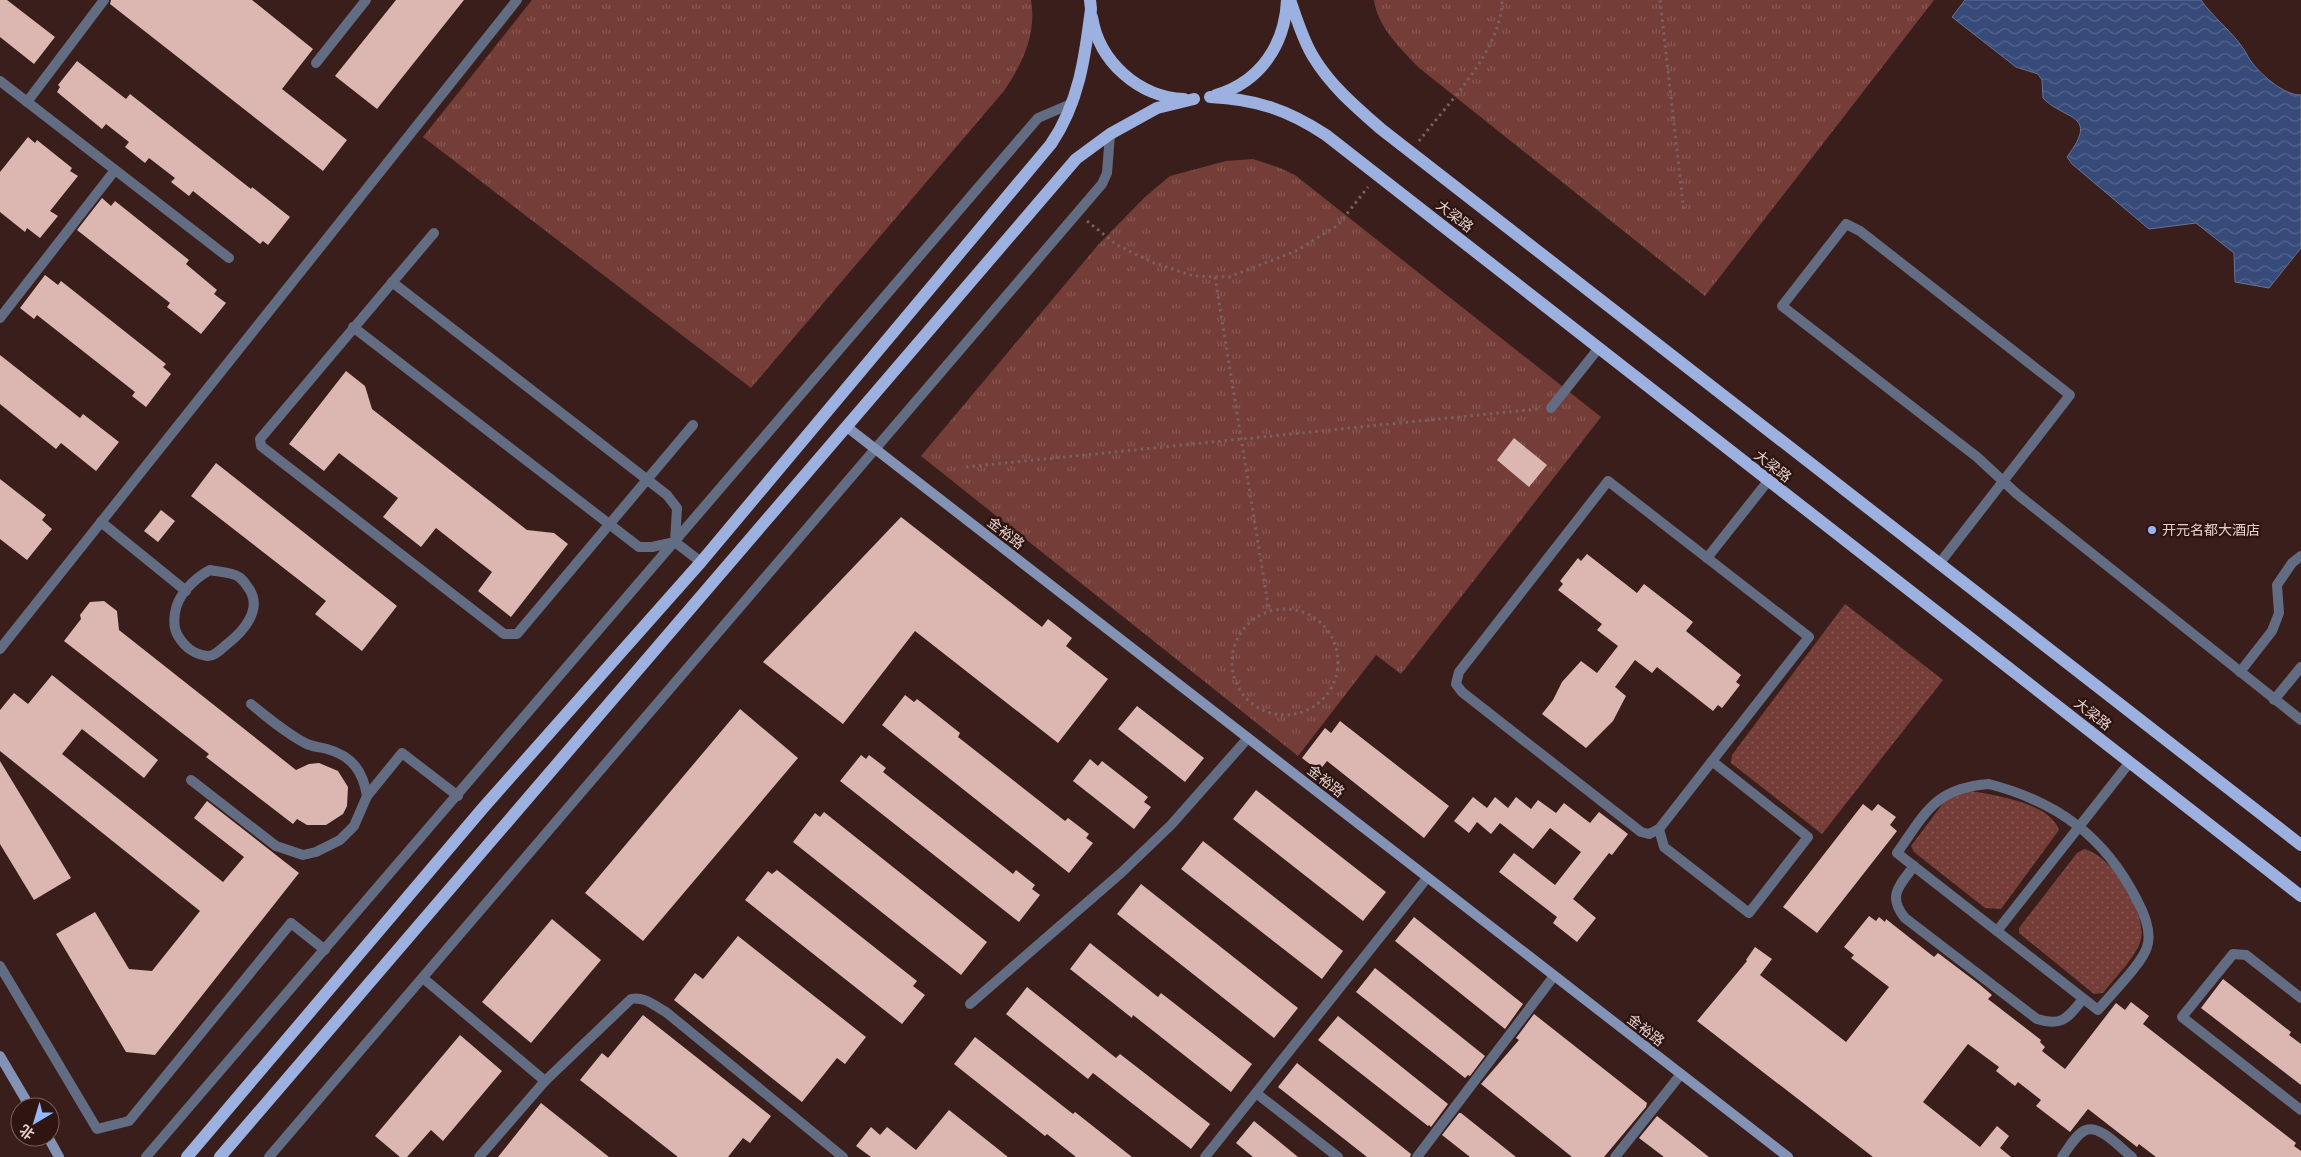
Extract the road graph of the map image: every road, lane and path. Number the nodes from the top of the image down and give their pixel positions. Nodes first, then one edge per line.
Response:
1 (104, 0) edge
2 (366, 0) edge
3 (517, 0) edge
4 (1288, 0) edge
5 (1502, 0) edge
6 (1660, 0) edge
7 (1091, 3) edge
8 (316, 63) dead end
9 (0, 81) edge
10 (1210, 97) junction
11 (1194, 99) junction
12 (27, 102) junction
13 (1073, 103) junction
14 (1110, 134) junction
15 (1410, 152) junction
16 (115, 170) junction
17 (1378, 175) junction
18 (1684, 212) dead end
19 (1077, 213) junction
20 (434, 233) dead end
21 (229, 258) dead end
22 (1215, 276) junction
23 (392, 282) junction
24 (0, 318) edge
25 (354, 327) junction
26 (1598, 349) junction
27 (1551, 408) joint
28 (693, 425) dead end
29 (847, 427) junction
30 (1241, 439) junction
31 (874, 448) junction
32 (966, 467) dead end
33 (648, 480) junction
34 (1768, 481) junction
35 (2003, 481) junction
36 (101, 522) junction
37 (609, 526) junction
38 (675, 542) junction
39 (2301, 556) edge
40 (1708, 558) junction
41 (701, 562) junction
42 (1939, 564) junction
43 (186, 591) junction
44 (1268, 611) junction
45 (0, 649) edge
46 (2301, 667) edge
47 (2240, 672) junction
48 (2274, 700) junction
49 (251, 704) dead end
50 (2301, 720) edge
51 (1248, 738) junction
52 (1712, 762) junction
53 (2130, 762) junction
54 (191, 780) dead end
55 (367, 796) junction
56 (458, 796) junction
57 (2079, 828) junction
58 (1659, 829) junction
59 (2301, 845) edge
60 (1914, 866) junction
61 (1427, 878) junction
62 (2301, 896) edge
63 (1997, 931) junction
64 (325, 950) junction
65 (0, 966) edge
66 (1554, 976) junction
67 (423, 978) junction
68 (2301, 998) edge
69 (2083, 999) junction
70 (970, 1004) dead end
71 (0, 1056) edge
72 (1680, 1074) junction
73 (545, 1082) junction
74 (1256, 1093) junction
75 (24, 1097) edge
76 (2301, 1110) edge
77 (146, 1157) edge
78 (187, 1157) edge
79 (220, 1157) edge
80 (269, 1157) edge
81 (479, 1157) edge
82 (843, 1157) edge
83 (1205, 1157) edge
84 (1338, 1157) edge
85 (1417, 1157) edge
86 (1615, 1157) edge
87 (1788, 1157) edge
88 (2062, 1157) edge
89 (2132, 1157) edge

1 - 12 street
2 - 8 street
3 - 36 street
4 - 10 main road
4 - 15 main road, 大梁路
5 - 15 path
6 - 18 path
7 - 11 main road
7 - 13 main road
9 - 12 street
10 - 11 main road
10 - 17 main road, 大梁路
11 - 14 main road
12 - 16 street
13 - 38 street
13 - 41 main road
14 - 19 street
14 - 29 main road
15 - 42 main road, 大梁路
16 - 21 street
16 - 24 street
17 - 22 path
17 - 26 main road, 大梁路
19 - 22 path
19 - 31 street
20 - 23 street
22 - 30 path
23 - 25 street
23 - 33 street
25 - 37 street
25 - 37 street
26 - 27 street
26 - 34 main road, 大梁路
27 - 30 path
28 - 33 street
29 - 31 street, 金裕路
29 - 79 main road
30 - 32 path
30 - 44 path
31 - 51 street, 金裕路
31 - 67 street
33 - 37 street
33 - 38 street
34 - 40 street
34 - 53 main road, 大梁路
35 - 35 street
35 - 42 street
35 - 47 street
36 - 43 street
36 - 45 street
37 - 38 street
38 - 41 street
38 - 56 street
39 - 47 street
40 - 52 street
40 - 58 street
41 - 78 main road
42 - 59 main road, 大梁路
43 - 43 street
44 - 44 path
46 - 48 street
47 - 48 street
48 - 50 street
49 - 55 street
51 - 61 street, 金裕路
51 - 70 street
52 - 58 street
52 - 58 street
53 - 57 street
53 - 62 main road, 大梁路
54 - 55 street
55 - 56 street
56 - 64 street
57 - 60 street
57 - 63 street
57 - 69 street
60 - 63 street
60 - 69 street
61 - 66 street, 金裕路
61 - 74 street
63 - 69 street
64 - 65 street
64 - 77 street
66 - 72 street, 金裕路
66 - 85 street
67 - 73 street
67 - 80 street
68 - 76 street
71 - 75 street
72 - 86 street
72 - 87 street, 金裕路
73 - 81 street
73 - 82 street
74 - 83 street
74 - 84 street
88 - 89 street

